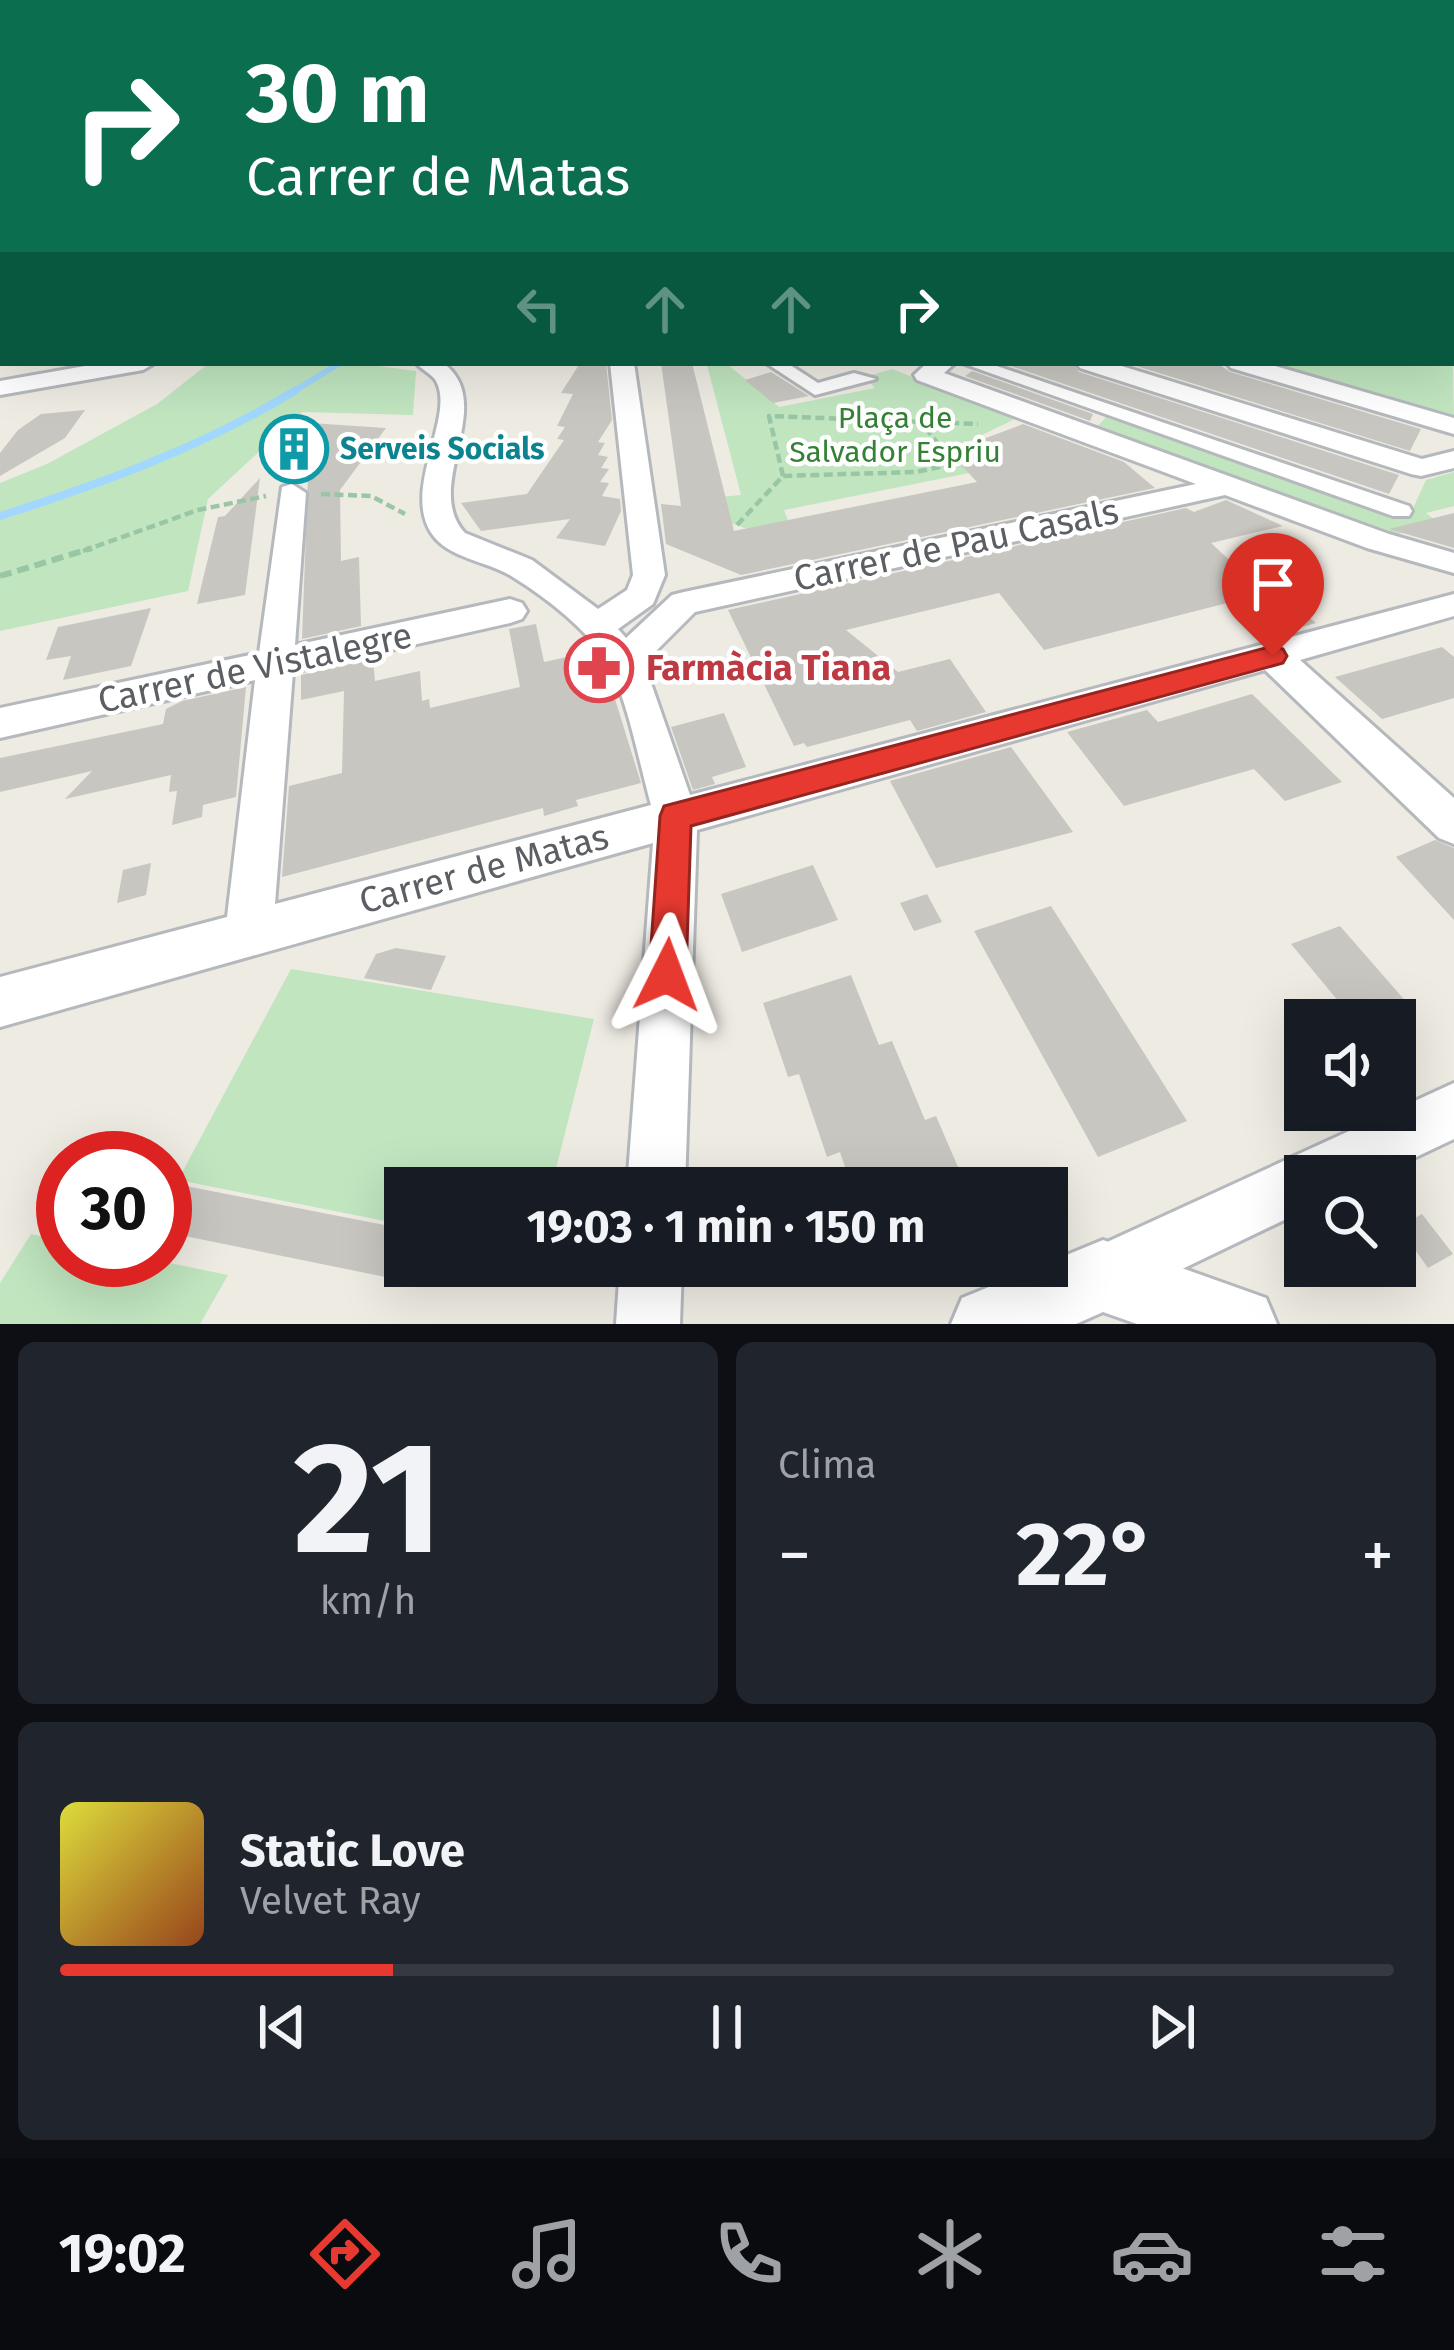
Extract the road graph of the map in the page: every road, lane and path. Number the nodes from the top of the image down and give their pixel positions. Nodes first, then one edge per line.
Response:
1 (126, 366) edge
2 (438, 366) edge
3 (622, 366) edge
4 (780, 366) edge
5 (939, 366) edge
6 (980, 366) edge
7 (1098, 366) edge
8 (1249, 366) edge
9 (868, 379) dead end
10 (0, 388) edge
11 (1026, 412) junction
12 (916, 417) junction
13 (1454, 426) edge
14 (1454, 459) edge
15 (783, 476) junction
16 (1227, 487) junction
17 (292, 493) junction
18 (1401, 511) dead end
19 (437, 517) junction
20 (736, 525) dead end
21 (1454, 563) edge
22 (0, 576) edge
23 (661, 603) junction
24 (1454, 605) edge
25 (510, 611) dead end
26 (597, 627) junction
27 (1273, 656) junction
28 (625, 660) junction
29 (274, 665) junction
30 (0, 723) edge
31 (676, 816) junction
32 (1454, 825) edge
33 (249, 933) junction
34 (0, 1002) edge
35 (1454, 1110) edge
36 (1359, 1155) edge
37 (657, 1167) edge
38 (1284, 1190) edge
39 (1103, 1276) junction
40 (650, 1287) edge
41 (648, 1324) edge
42 (988, 1324) edge
43 (1240, 1324) edge

1 - 10 street
2 - 19 street
3 - 23 street
4 - 9 street
5 - 11 street
6 - 18 street
7 - 14 street
8 - 13 street
11 - 12 path
11 - 16 street
12 - 15 path
12 - 15 path
15 - 20 path
16 - 21 street
16 - 23 street, Carrer de Pau Casals
17 - 19 path
17 - 22 path
17 - 29 street
19 - 26 street
23 - 26 street, Carrer de Pau Casals
23 - 28 street
24 - 27 street, Carrer de Matas
25 - 29 street, Carrer de Vistalegre
26 - 28 street
27 - 31 street, Carrer de Matas
27 - 32 street
28 - 31 street
29 - 30 street, Carrer de Vistalegre
29 - 33 street
31 - 33 street, Carrer de Matas
31 - 37 street
33 - 34 street, Carrer de Matas
35 - 36 street
38 - 39 street
39 - 42 street
39 - 43 street
40 - 41 street

